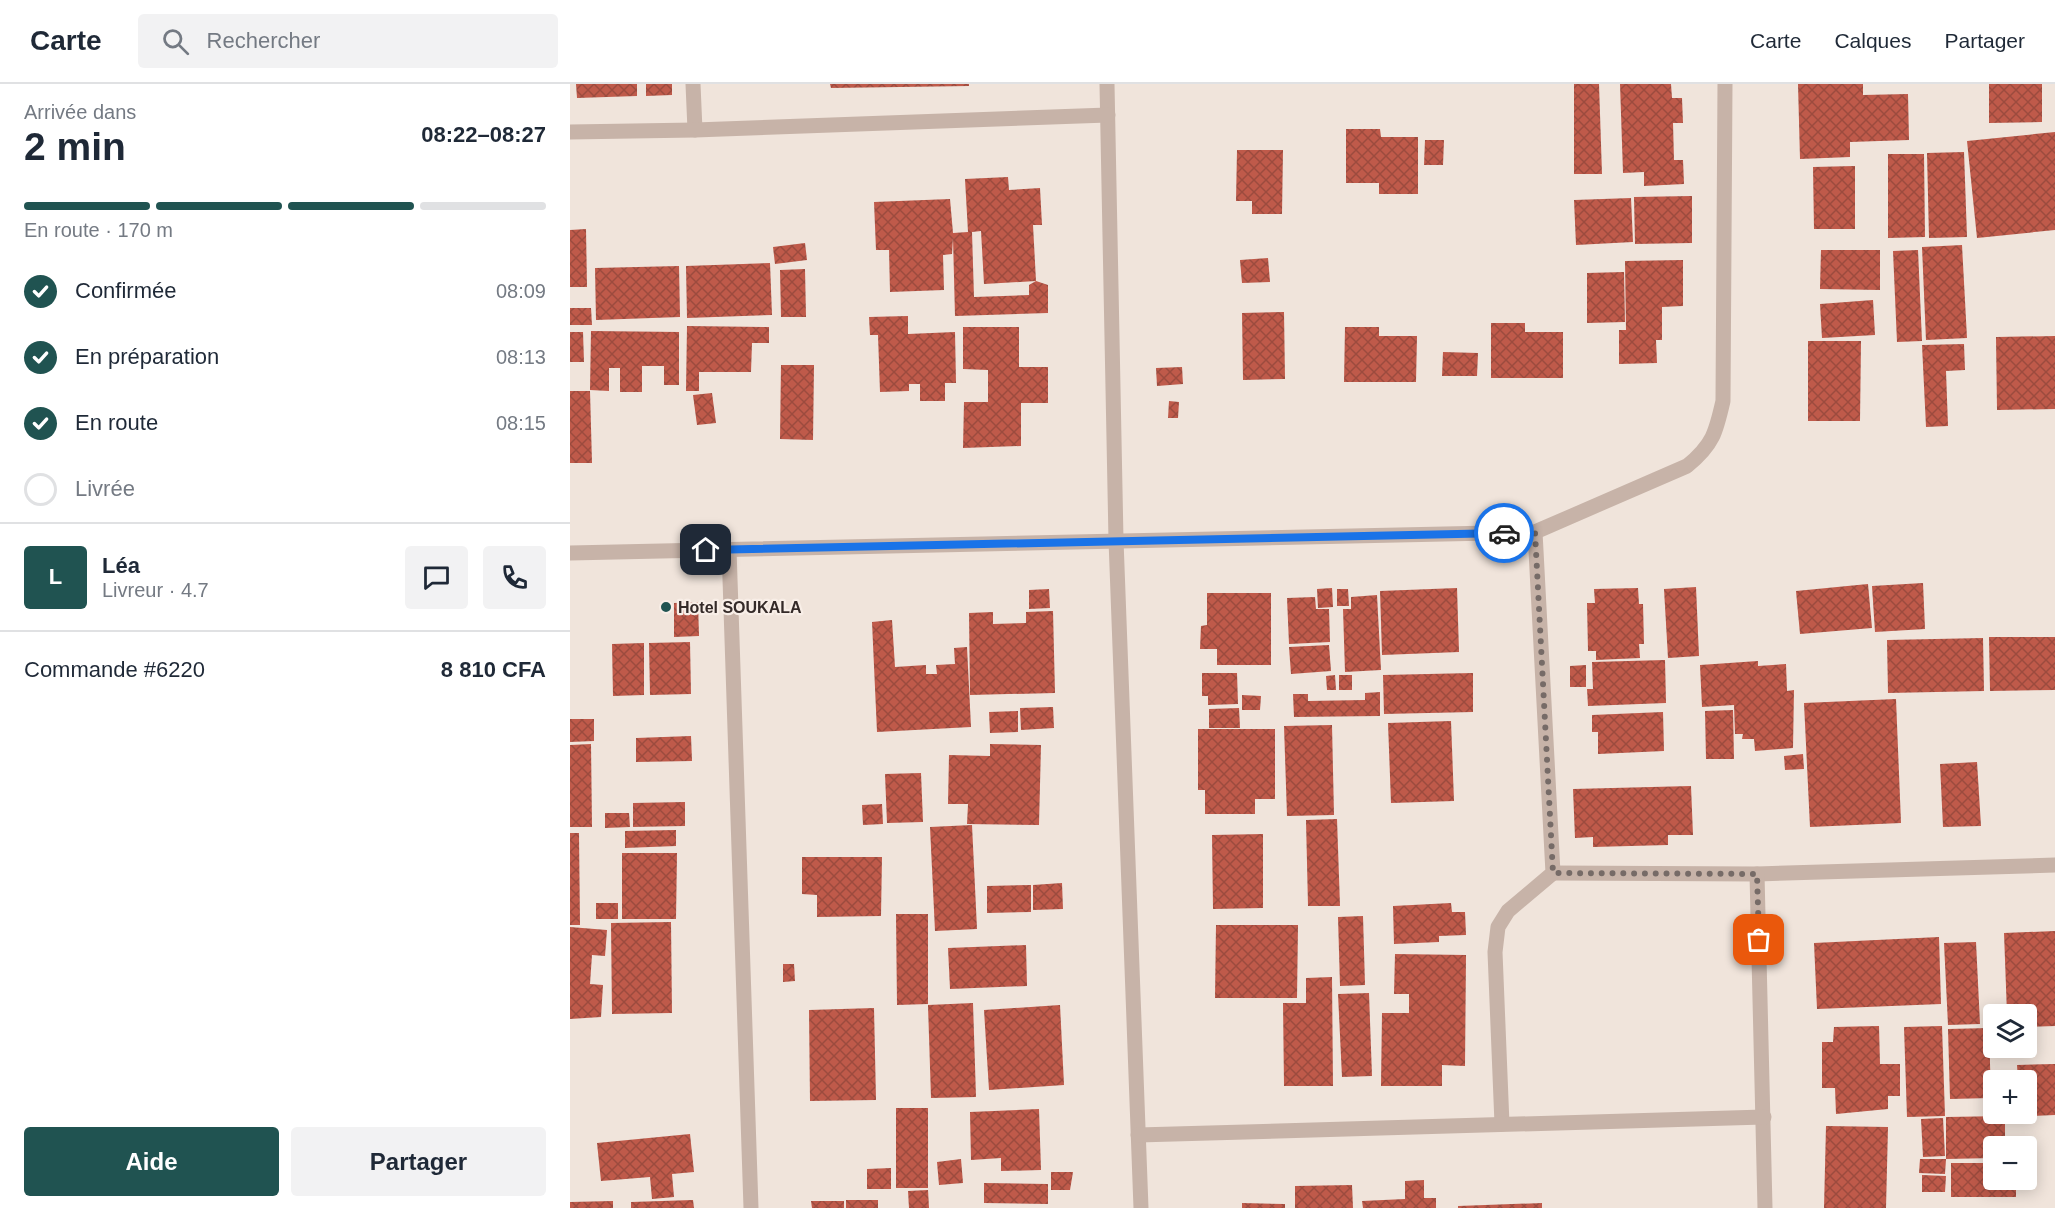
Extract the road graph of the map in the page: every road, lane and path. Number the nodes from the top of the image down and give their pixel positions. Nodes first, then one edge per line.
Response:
1 (693, 84) edge
2 (1107, 84) edge
3 (1725, 84) edge
4 (1108, 115) junction
5 (694, 130) junction
6 (570, 132) edge
7 (1535, 532) junction
8 (1116, 540) junction
9 (729, 549) junction
10 (570, 553) edge
11 (2055, 865) edge
12 (1553, 873) junction
13 (1757, 874) junction
14 (1764, 1117) junction
15 (1502, 1124) junction
16 (1138, 1135) junction
17 (751, 1208) edge
18 (1141, 1208) edge
19 (1765, 1208) edge

1 - 5 street
2 - 4 street
3 - 7 street
4 - 5 street
4 - 8 street
5 - 6 street
7 - 8 street
7 - 12 street
8 - 9 street
8 - 16 street
9 - 10 street
9 - 17 street
11 - 13 street
12 - 13 street
12 - 15 street
13 - 14 street
14 - 15 street
14 - 19 street
15 - 16 street
16 - 18 street

